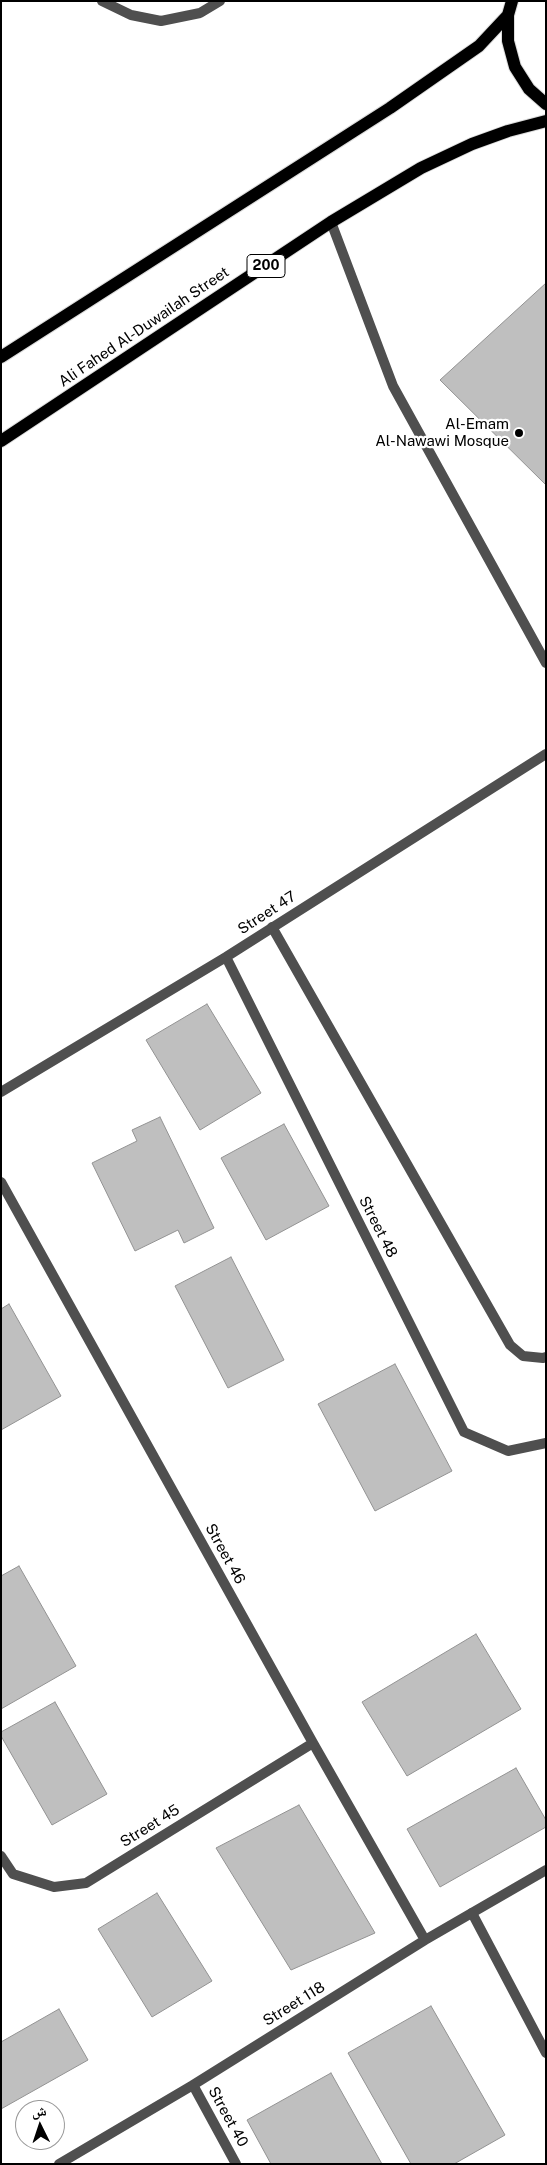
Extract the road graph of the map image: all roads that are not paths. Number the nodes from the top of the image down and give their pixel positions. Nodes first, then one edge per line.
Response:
1 (102, 1) edge
2 (220, 1) edge
3 (512, 1) edge
4 (508, 15) junction
5 (546, 104) edge
6 (546, 122) edge
7 (331, 222) junction
8 (1, 357) edge
9 (1, 441) edge
10 (546, 663) edge
11 (546, 754) edge
12 (272, 927) junction
13 (226, 957) junction
14 (1, 1092) edge
15 (1, 1182) edge
16 (546, 1357) edge
17 (546, 1443) edge
18 (313, 1743) junction
19 (1, 1856) edge
20 (546, 1870) edge
21 (472, 1913) junction
22 (425, 1940) junction
23 (546, 2053) edge
24 (193, 2085) junction
25 (60, 2164) edge
26 (236, 2164) edge

1 - 2 street
3 - 4 main road
4 - 5 main road
4 - 8 main road
6 - 7 main road, Ali Fahed Al-Duwailah Street / 200
7 - 9 main road, Ali Fahed Al-Duwailah Street / 200
7 - 10 street
11 - 12 street, Street 47
12 - 13 street, Street 47
12 - 16 street
13 - 14 street, Street 47
13 - 17 street, Street 48
15 - 18 street, Street 46
18 - 19 street, Street 45
18 - 22 street, Street 46
20 - 21 street, Street 118
21 - 22 street, Street 118
21 - 23 street
22 - 24 street, Street 118
24 - 25 street, Street 118
24 - 26 street, Street 40

